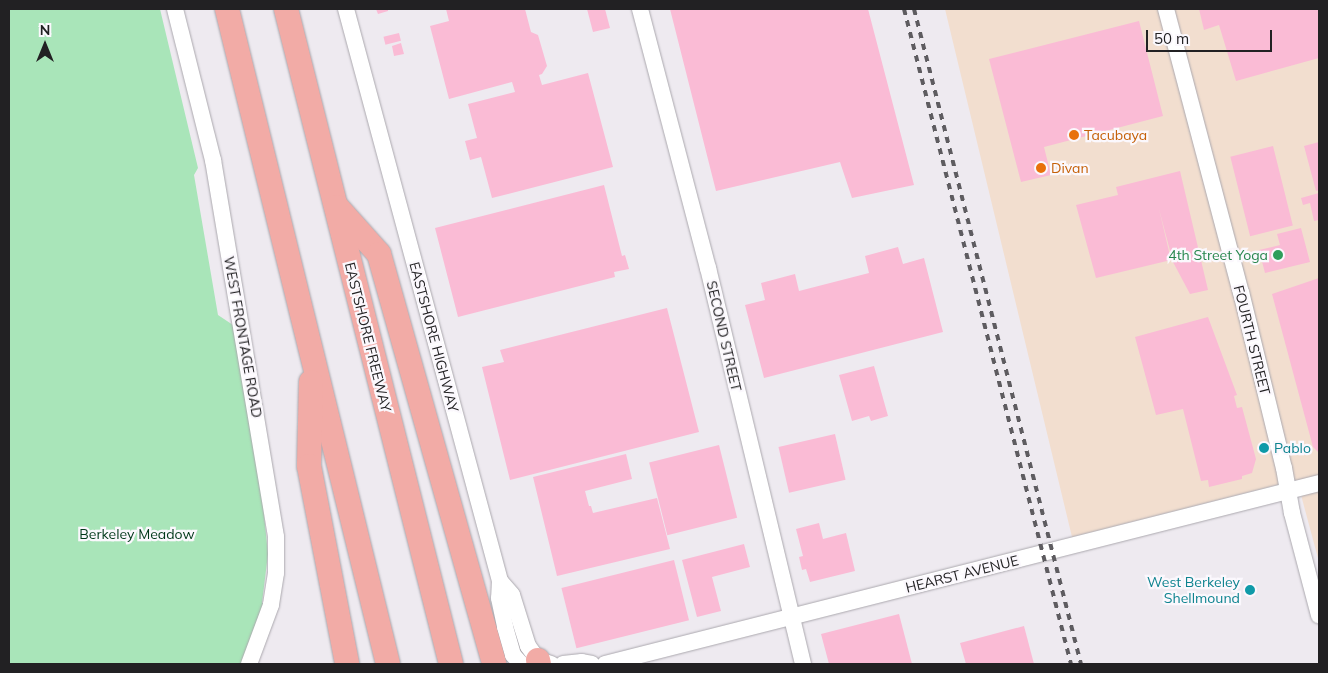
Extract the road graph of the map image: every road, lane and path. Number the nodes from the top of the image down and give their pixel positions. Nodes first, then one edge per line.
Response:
1 (175, 9) edge
2 (227, 9) edge
3 (286, 9) edge
4 (346, 9) edge
5 (640, 9) edge
6 (1166, 9) edge
7 (334, 204) junction
8 (312, 350) junction
9 (1319, 483) edge
10 (1288, 490) junction
11 (1319, 615) edge
12 (791, 617) junction
13 (537, 663) edge
14 (249, 664) edge
15 (348, 664) edge
16 (388, 664) edge
17 (451, 664) edge
18 (494, 664) edge
19 (562, 664) edge
20 (592, 664) edge
21 (605, 664) edge
22 (803, 664) edge

1 - 14 street, WEST FRONTAGE ROAD
2 - 8 highway
3 - 7 highway, EASTSHORE FREEWAY
4 - 13 street, EASTSHORE HIGHWAY
5 - 12 street, SECOND STREET
6 - 10 street, FOURTH STREET
7 - 17 highway, EASTSHORE FREEWAY
7 - 18 highway
8 - 15 highway
8 - 16 highway
9 - 10 street, HEARST AVENUE
10 - 11 street, FOURTH STREET
10 - 12 street, HEARST AVENUE
12 - 21 street, HEARST AVENUE
12 - 22 street, SECOND STREET
19 - 20 street

